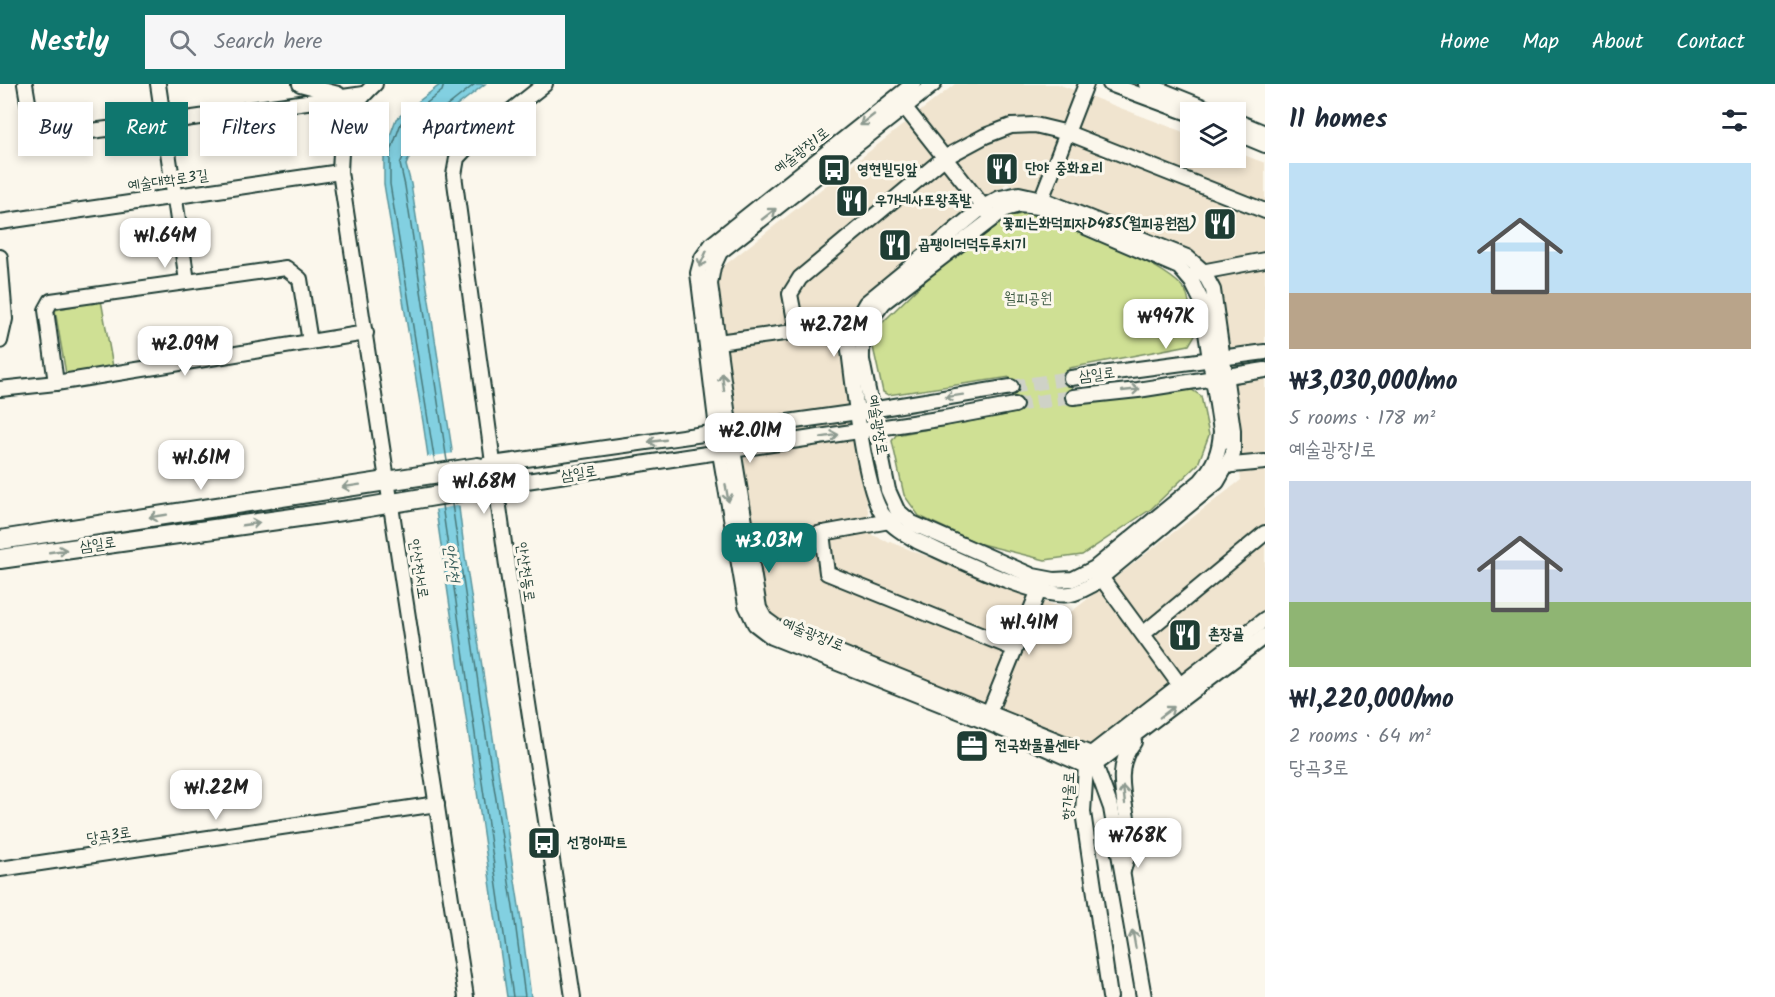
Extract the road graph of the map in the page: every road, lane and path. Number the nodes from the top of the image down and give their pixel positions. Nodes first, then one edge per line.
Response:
1 (25, 84) edge
2 (158, 84) edge
3 (300, 84) edge
4 (375, 84) edge
5 (545, 84) edge
6 (913, 84) edge
7 (933, 84) edge
8 (1086, 84) edge
9 (1110, 84) edge
10 (1151, 88) edge
11 (1166, 93) edge
12 (364, 94) junction
13 (345, 96) junction
14 (161, 102) edge
15 (900, 102) junction
16 (1190, 102) edge
17 (1180, 105) edge
18 (188, 119) edge
19 (1246, 125) edge
20 (105, 129) edge
21 (1068, 133) junction
22 (1265, 133) edge
23 (1246, 137) edge
24 (1265, 145) edge
25 (169, 156) edge
26 (944, 158) junction
27 (340, 172) junction
28 (174, 197) junction
29 (1040, 203) junction
30 (1265, 211) edge
31 (988, 213) junction
32 (0, 222) edge
33 (0, 257) edge
34 (1265, 260) edge
35 (1203, 271) junction
36 (1185, 274) junction
37 (187, 282) junction
38 (862, 322) junction
39 (797, 331) junction
40 (366, 333) junction
41 (0, 341) edge
42 (310, 342) junction
43 (712, 343) junction
44 (1265, 352) edge
45 (1215, 360) junction
46 (1265, 370) edge
47 (1071, 378) tunnel mouth
48 (1219, 378) junction
49 (56, 383) junction
50 (1011, 387) tunnel mouth
51 (0, 389) edge
52 (1073, 397) tunnel mouth
53 (1015, 405) tunnel mouth
54 (865, 411) junction
55 (875, 429) junction
56 (861, 431) junction
57 (723, 432) junction
58 (726, 452) junction
59 (1265, 462) edge
60 (486, 465) junction
61 (1228, 465) junction
62 (1212, 467) junction
63 (389, 481) junction
64 (489, 487) junction
65 (392, 503) junction
66 (906, 518) junction
67 (890, 521) junction
68 (822, 533) junction
69 (1265, 534) edge
70 (0, 540) edge
71 (742, 547) junction
72 (0, 559) edge
73 (1098, 573) junction
74 (1041, 585) junction
75 (1265, 619) edge
76 (1143, 634) junction
77 (1265, 636) edge
78 (1016, 649) junction
79 (1184, 691) junction
80 (988, 717) junction
81 (1149, 726) junction
82 (1091, 761) junction
83 (437, 804) junction
84 (0, 869) edge
85 (1122, 873) junction
86 (466, 997) edge
87 (573, 997) edge
88 (1110, 997) edge
89 (1143, 997) edge

1 - 20 street
2 - 14 street
3 - 13 street
4 - 12 street, 안산천서로
5 - 60 street, 안산천동로
6 - 15 street, 예술광장1로
7 - 15 street, 예술광장1로
8 - 21 street
9 - 10 street
10 - 11 street
11 - 16 street
11 - 17 street
12 - 13 street
12 - 27 street, 안산천서로
13 - 18 street
15 - 26 street
15 - 43 street, 예술광장1로
19 - 22 street
21 - 26 street
21 - 29 street
21 - 30 street
23 - 24 street
25 - 28 street
26 - 31 street
26 - 39 street
27 - 28 street, 예술대학로3길
27 - 40 street, 안산천서로
28 - 32 street, 예술대학로3길
28 - 37 street
29 - 31 street, 예술광장로
29 - 35 street, 예술광장로
29 - 36 street, 예술광장로
31 - 38 street, 예술광장로
33 - 41 street
34 - 35 street
35 - 36 street
35 - 45 street, 예술광장로
36 - 45 street, 예술광장로
37 - 42 street
37 - 49 street
38 - 39 street
38 - 54 street, 예술광장로
39 - 43 street
40 - 42 street
40 - 63 street, 안산천서로
42 - 49 street
43 - 57 street, 예술광장1로
44 - 45 street, 삼일로
45 - 47 street, 삼일로
45 - 48 street, 예술광장로
46 - 48 street, 삼일로
52 -> 48 street, 삼일로
48 - 61 street, 예술광장로
48 - 62 street, 예술광장로
49 - 51 street
50 -> 54 street, 삼일로
53 - 55 street, 삼일로
54 - 55 street, 예술광장로
54 - 56 street, 예술광장로
54 - 57 street, 삼일로
55 - 56 street, 삼일로
55 - 66 street, 예술광장로
58 -> 56 street, 삼일로
56 - 67 street, 예술광장로
57 - 58 street, 예술광장1로
57 -> 60 street, 삼일로
58 - 64 street, 삼일로
58 - 71 street, 예술광장1로
59 - 61 street
60 - 63 main road, 삼일로
60 - 64 street, 안산천동로
61 - 62 street
61 - 73 street, 예술광장로
62 - 73 street, 예술광장로
63 - 65 street, 안산천서로
63 -> 70 main road, 삼일로
64 - 65 main road, 삼일로
64 - 87 street, 안산천동로
72 -> 65 main road, 삼일로
65 - 83 street, 안산천서로
66 - 67 street
66 - 74 street, 예술광장로
67 - 68 street
67 - 74 street, 예술광장로
68 - 71 street
68 - 78 street
69 - 76 street
71 - 80 street, 예술광장1로
73 - 74 street, 예술광장로
73 - 76 street
74 - 78 street
75 - 79 street
76 - 79 street
77 - 79 street
78 - 80 street
81 -> 79 street
79 - 82 street
80 - 82 street, 예술광장1로
81 - 82 street
85 -> 81 street, 항가울로
82 - 85 street, 항가울로
82 - 88 street, 항가울로
83 - 84 street, 당곡3로
83 - 86 street, 안산천서로
89 -> 85 street, 항가울로

